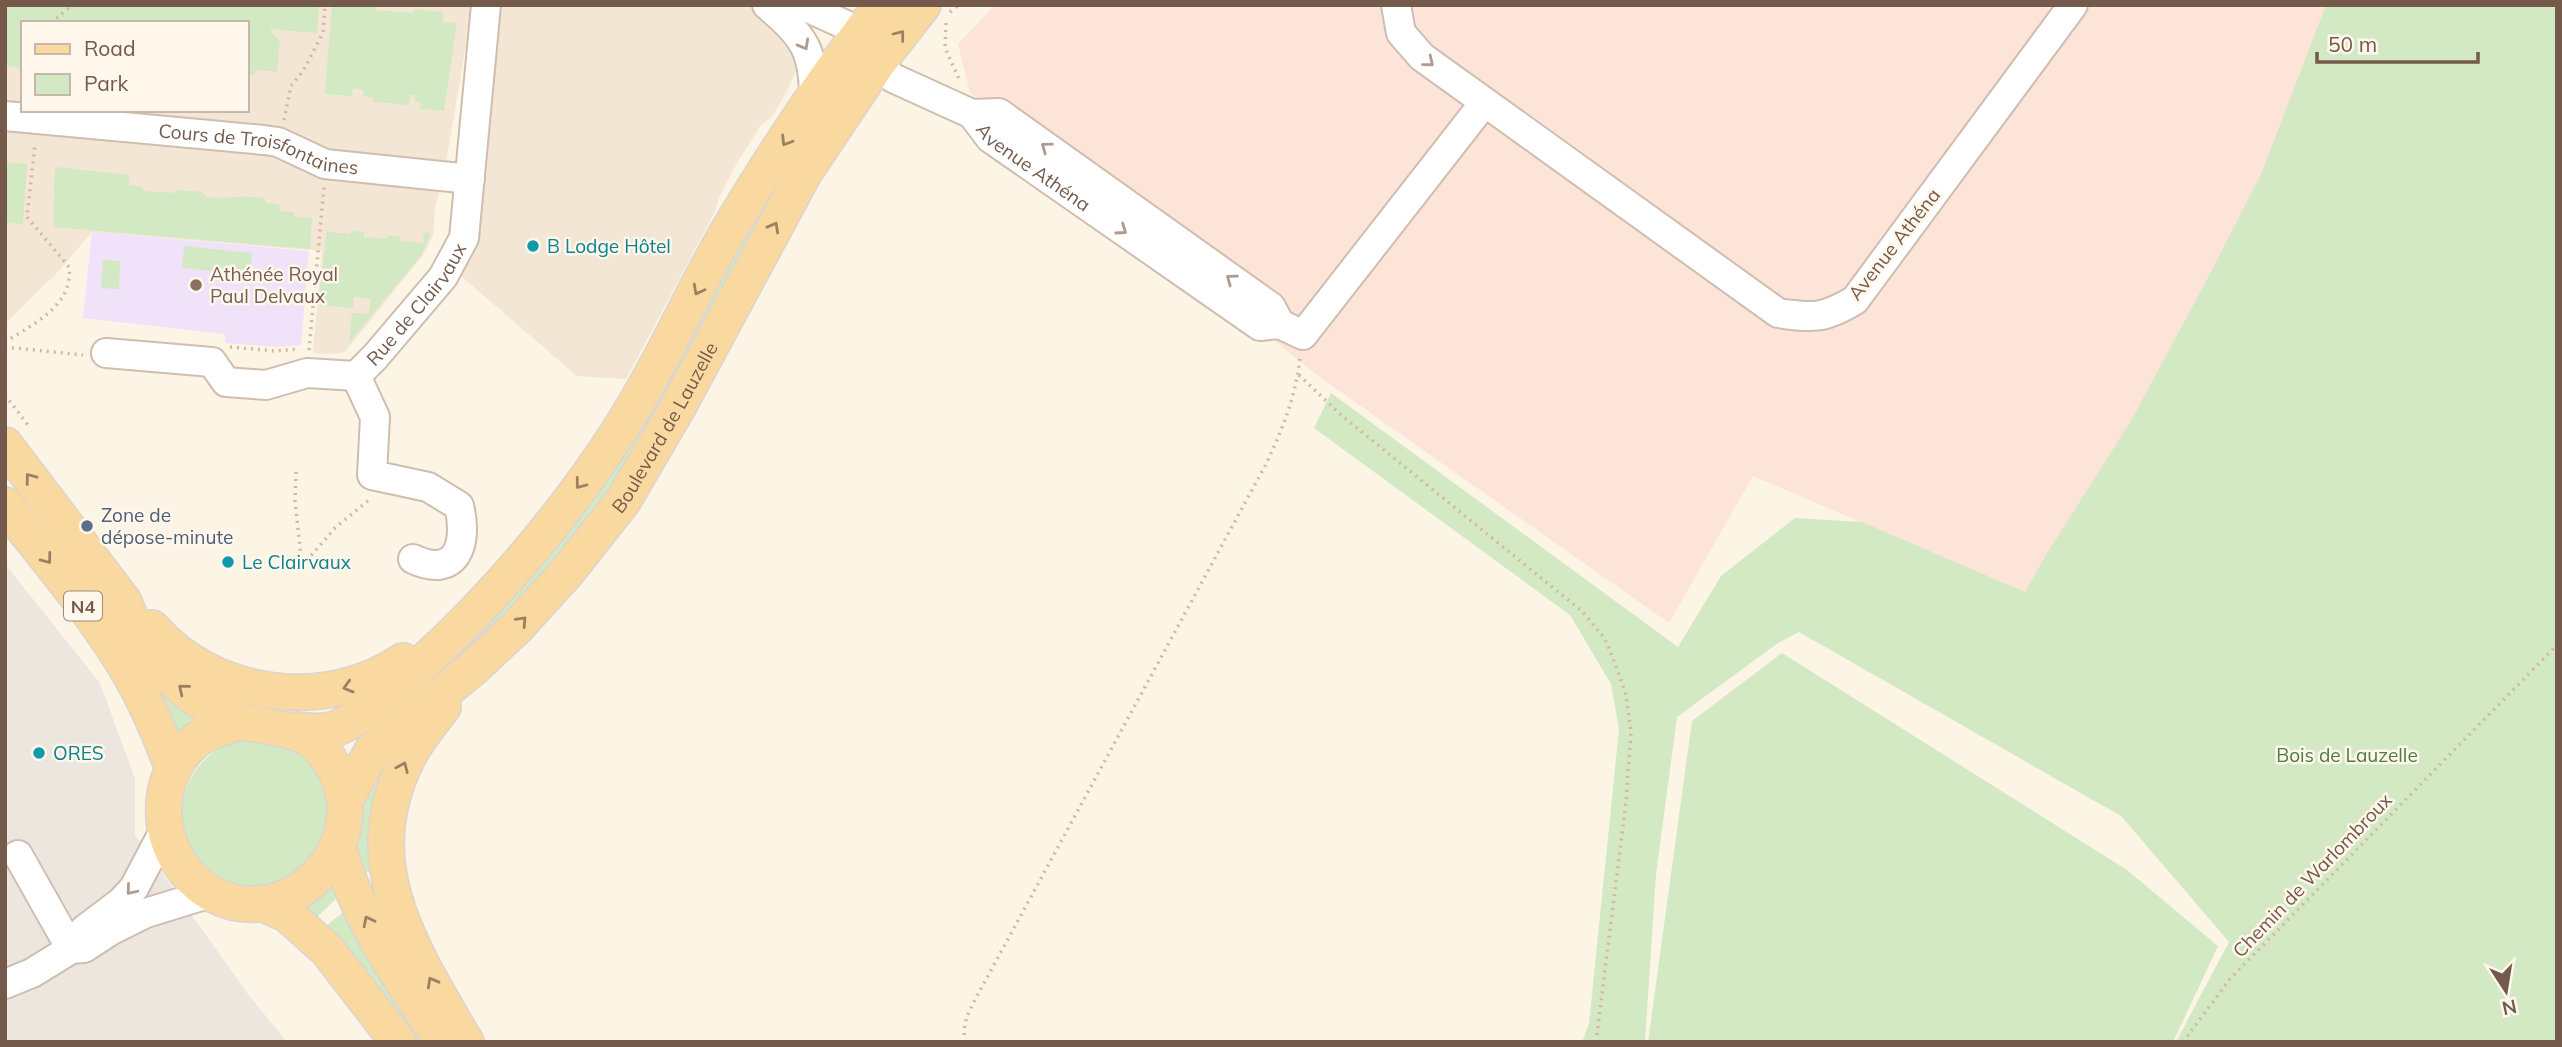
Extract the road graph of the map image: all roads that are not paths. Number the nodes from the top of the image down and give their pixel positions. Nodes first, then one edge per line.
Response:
1 (486, 5) edge
2 (767, 5) edge
3 (802, 5) edge
4 (1396, 5) edge
5 (2073, 5) edge
6 (937, 8) edge
7 (871, 19) edge
8 (870, 74) junction
9 (814, 98) junction
10 (1484, 103) junction
11 (5, 116) edge
12 (470, 180) junction
13 (106, 352) road end
14 (356, 376) junction
15 (5, 445) edge
16 (5, 505) edge
17 (413, 559) dead end
18 (124, 602) junction
19 (470, 616) junction
20 (473, 668) junction
21 (242, 721) junction
22 (296, 730) junction
23 (173, 769) junction
24 (345, 801) junction
25 (164, 831) junction
26 (338, 847) junction
27 (18, 855) dead end
28 (211, 893) junction
29 (262, 903) junction
30 (71, 949) junction
31 (5, 984) edge
32 (398, 1042) edge
33 (443, 1042) edge
34 (466, 1042) edge

1 - 12 street, Rue de Clairvaux
2 -> 9 street
3 - 7 street
4 -> 10 street, Avenue Athéna
5 - 10 street, Avenue Athéna
8 -> 6 main road, Boulevard de Lauzelle
7 - 8 main road
7 - 9 main road, Boulevard de Lauzelle
8 - 10 street, Avenue Athéna
20 -> 8 main road, Boulevard de Lauzelle
9 -> 19 main road, Boulevard de Lauzelle
11 - 12 street, Cours de Troisfontaines
12 - 14 street, Rue de Clairvaux
13 - 14 street, Rue de Clairvaux
14 - 17 street
18 -> 15 main road, N4
16 -> 23 main road, N4
19 -> 18 main road
21 -> 18 main road, N4
19 - 22 main road, Boulevard de Lauzelle
20 - 24 main road, Boulevard de Lauzelle
34 -> 20 main road
21 - 22 main road, N4
21 - 23 main road, N4
22 - 24 main road, N4
23 - 25 main road, N4
24 - 26 main road, N4
25 - 28 main road, N4
25 -> 30 street
26 - 29 main road, N4
33 -> 26 main road, N4
27 - 30 street
28 - 29 main road, N4
28 - 30 street
29 - 32 main road, N4
30 - 31 street

